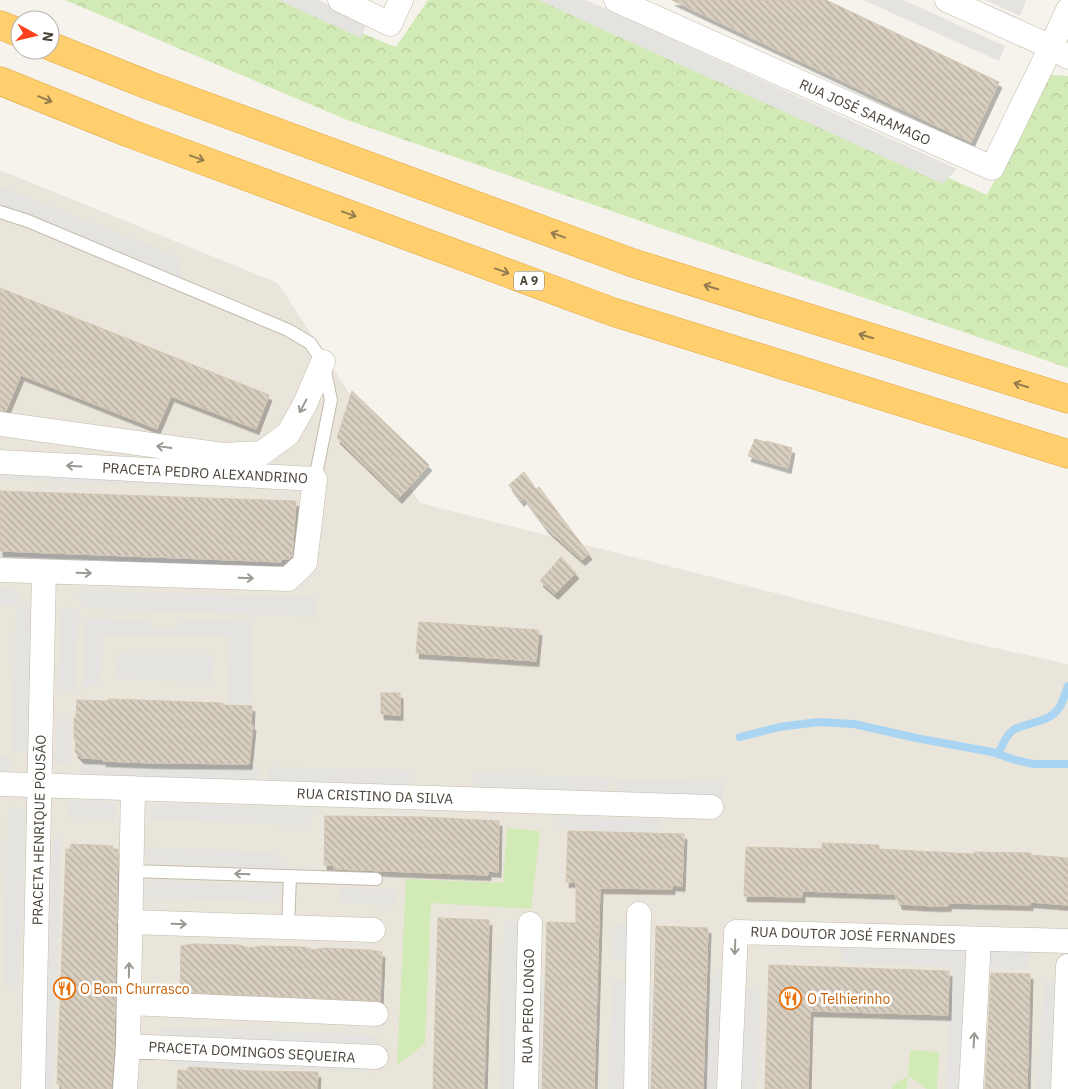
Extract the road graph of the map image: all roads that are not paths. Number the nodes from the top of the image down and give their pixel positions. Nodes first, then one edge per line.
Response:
1 (340, 0) edge
2 (401, 0) edge
3 (616, 0) edge
4 (947, 0) edge
5 (1068, 10) edge
6 (60, 50) edge
7 (1060, 52) edge
8 (0, 81) edge
9 (0, 212) edge
10 (323, 362) junction
11 (1068, 399) edge
12 (0, 424) edge
13 (1068, 454) edge
14 (0, 462) edge
15 (314, 479) junction
16 (0, 570) edge
17 (44, 572) junction
18 (0, 784) edge
19 (40, 785) junction
20 (133, 788) junction
21 (711, 807) dead end
22 (131, 871) junction
23 (290, 876) junction
24 (376, 879) dead end
25 (640, 914) dead end
26 (130, 922) junction
27 (530, 924) dead end
28 (288, 927) junction
29 (372, 930) dead end
30 (979, 939) junction
31 (1068, 941) edge
32 (1068, 966) edge
33 (129, 1003) junction
34 (376, 1014) dead end
35 (128, 1046) junction
36 (376, 1057) dead end
37 (33, 1089) edge
38 (126, 1089) edge
39 (526, 1089) edge
40 (636, 1089) edge
41 (729, 1089) edge
42 (971, 1089) edge
43 (1063, 1089) edge

1 - 2 street
3 - 7 street, RUA JOSÉ SARAMAGO
4 - 7 street
5 - 7 street
11 -> 6 highway
8 -> 13 highway, A 9
9 - 10 lane
10 -> 12 street
10 - 15 lane
15 -> 14 street, PRACETA PEDRO ALEXANDRINO
17 -> 15 street, PRACETA PEDRO ALEXANDRINO
16 - 17 street, PRACETA PEDRO ALEXANDRINO
17 - 19 street, PRACETA HENRIQUE POUSÃO
18 - 19 street, RUA CRISTINO DA SILVA
19 - 20 street, RUA CRISTINO DA SILVA
19 - 37 street, PRACETA HENRIQUE POUSÃO
20 - 21 street, RUA CRISTINO DA SILVA
20 - 22 street
23 -> 22 lane
22 - 26 street
23 - 24 lane
23 - 28 lane
25 - 40 street
26 -> 28 street
33 -> 26 street
27 - 39 street, RUA PERO LONGO
28 - 29 street
30 - 31 street, RUA DOUTOR JOSÉ FERNANDES
30 -> 41 street, RUA DOUTOR JOSÉ FERNANDES
42 -> 30 street
32 - 43 street
33 - 34 street
33 - 35 street
35 - 36 street, PRACETA DOMINGOS SEQUEIRA
35 - 38 street

